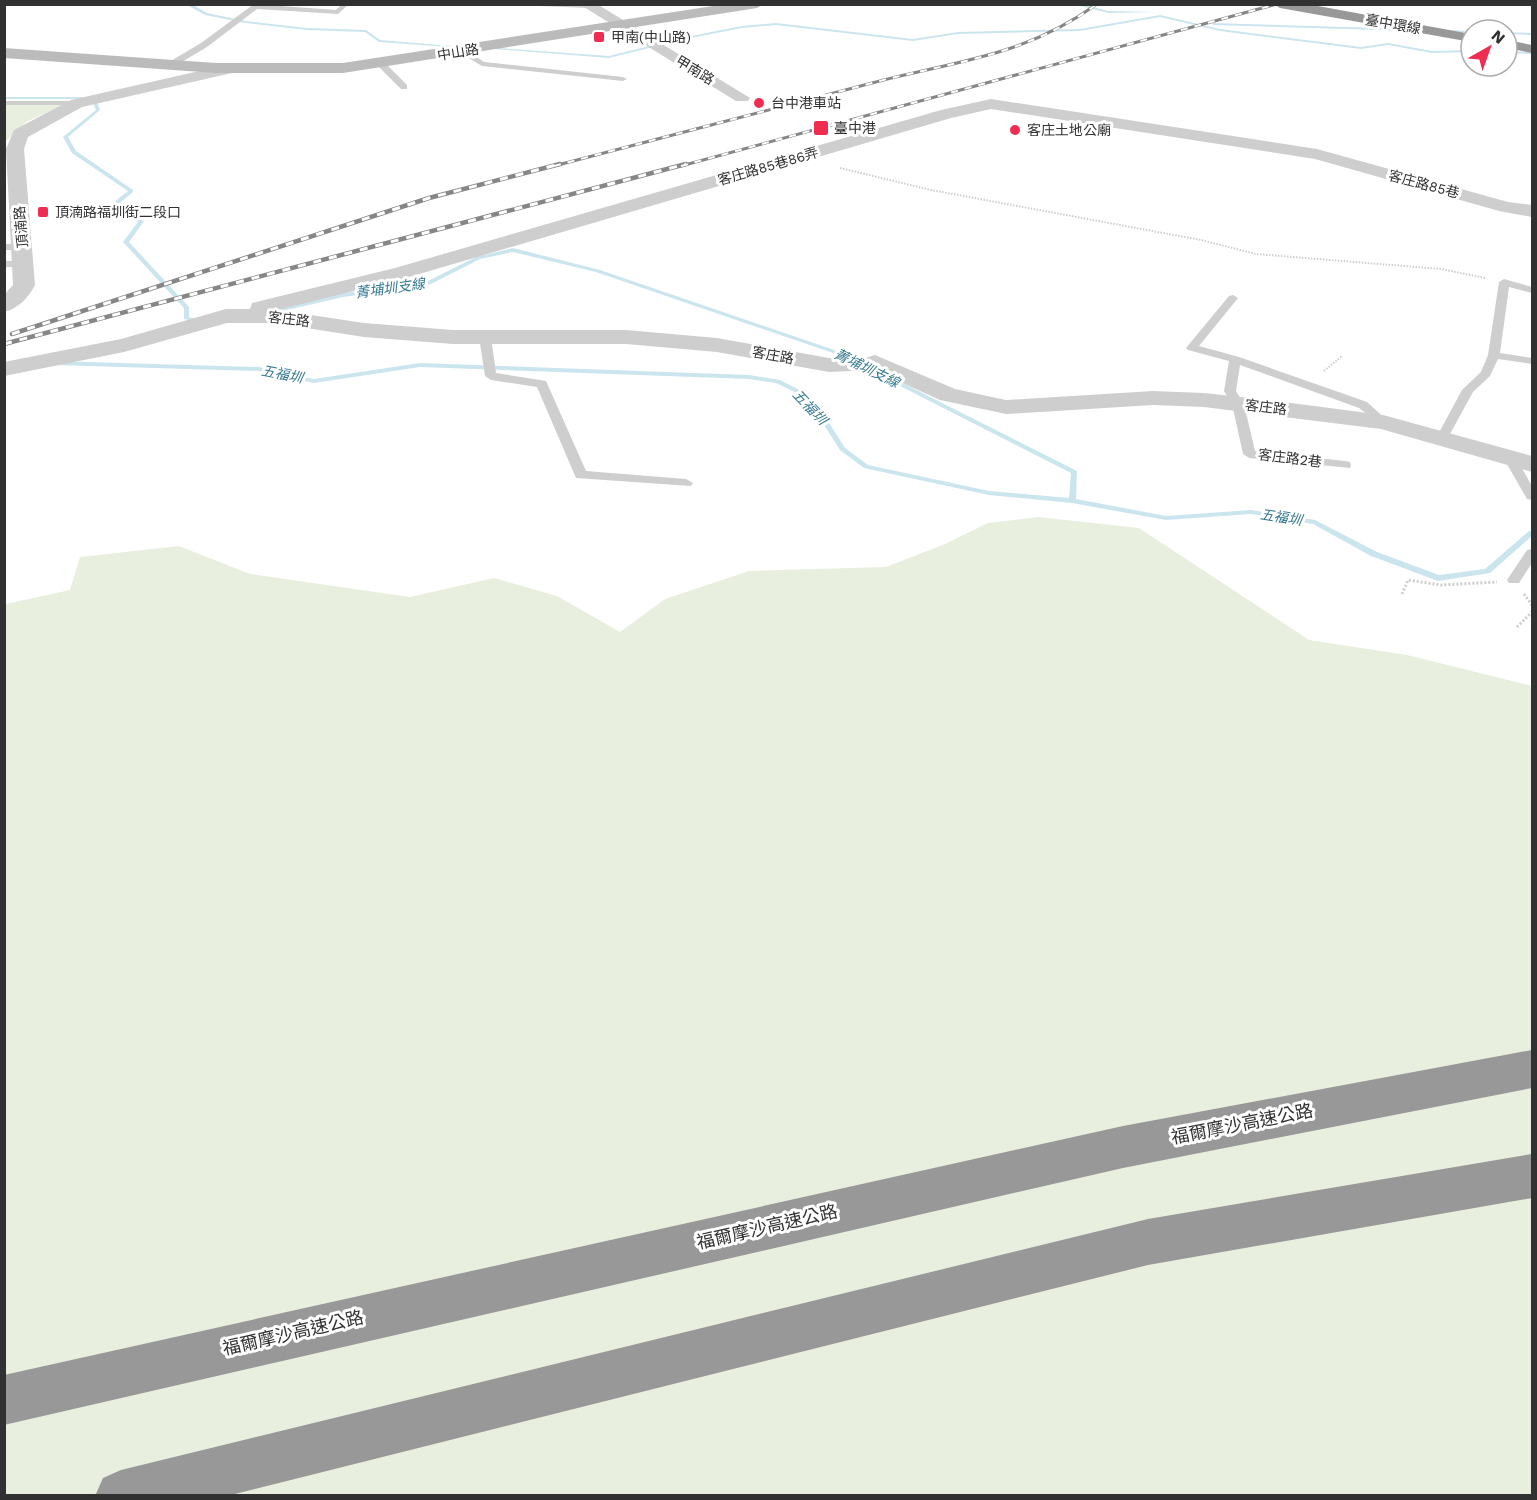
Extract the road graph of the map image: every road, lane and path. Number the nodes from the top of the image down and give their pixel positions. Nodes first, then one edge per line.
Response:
1 (346, 4) edge
2 (489, 4) edge
3 (1280, 4) edge
4 (1319, 4) edge
5 (588, 5) edge
6 (752, 5) edge
7 (257, 6) edge
8 (618, 25) junction
9 (1459, 29) edge
10 (1459, 36) edge
11 (464, 51) junction
12 (4, 53) edge
13 (380, 63) junction
14 (167, 67) junction
15 (226, 70) junction
16 (623, 79) dead end
17 (404, 87) dead end
18 (742, 98) dead end
19 (4, 103) edge
20 (77, 103) junction
21 (1317, 154) joint
22 (799, 158) junction
23 (1533, 211) edge
24 (17, 253) edge
25 (4, 264) edge
26 (1504, 282) junction
27 (1533, 290) edge
28 (21, 292) junction
29 (1233, 298) dead end
30 (4, 301) edge
31 (4, 306) edge
32 (226, 316) junction
33 (485, 337) junction
34 (1494, 356) junction
35 (1235, 358) junction
36 (1533, 361) edge
37 (4, 369) edge
38 (1238, 404) junction
39 (1383, 422) junction
40 (1441, 440) junction
41 (1521, 462) edge
42 (1345, 465) dead end
43 (686, 483) dead end
44 (1533, 496) edge
45 (1533, 554) edge
46 (1514, 580) junction
47 (1402, 594) dead end
48 (1533, 605) edge
49 (1533, 612) edge
50 (1516, 627) dead end
51 (1533, 1069) edge
52 (1533, 1176) edge
53 (4, 1400) edge
54 (121, 1496) edge

1 - 7 lane
2 - 5 lane
3 - 10 highway, 臺中環線
4 - 9 highway, 臺中環線
5 - 8 street, 甲南路
6 - 8 street, 中山路
7 - 14 lane
8 - 11 street, 中山路
8 - 18 street, 甲南路
11 - 13 street, 中山路
11 - 16 lane
12 - 14 street, 中山路
13 - 15 street, 中山路
13 - 17 lane
14 - 15 street, 中山路
15 - 20 street, 頂湳路
19 - 20 lane, 頂湳路
20 - 24 street, 頂湳路
21 - 22 street, 客庄路85巷86弄
21 - 23 street, 客庄路85巷
22 - 26 path
22 - 32 street, 客庄路85巷86弄
24 - 25 lane
24 - 28 street, 頂湳路
26 - 27 lane
26 - 34 lane
28 - 30 lane
28 - 31 street
29 - 35 lane
32 - 33 street, 客庄路
32 - 37 street, 客庄路
33 - 38 street, 客庄路
33 - 43 lane
34 - 36 lane
34 - 40 lane
35 - 38 lane
35 - 39 lane
38 - 39 street, 客庄路
38 - 42 lane, 客庄路2巷
39 - 40 street, 客庄路
40 - 41 street, 客庄路
41 - 44 lane
45 - 46 lane
46 - 47 path
46 - 48 path
49 - 50 path
51 - 53 highway, 福爾摩沙高速公路
52 - 54 highway

